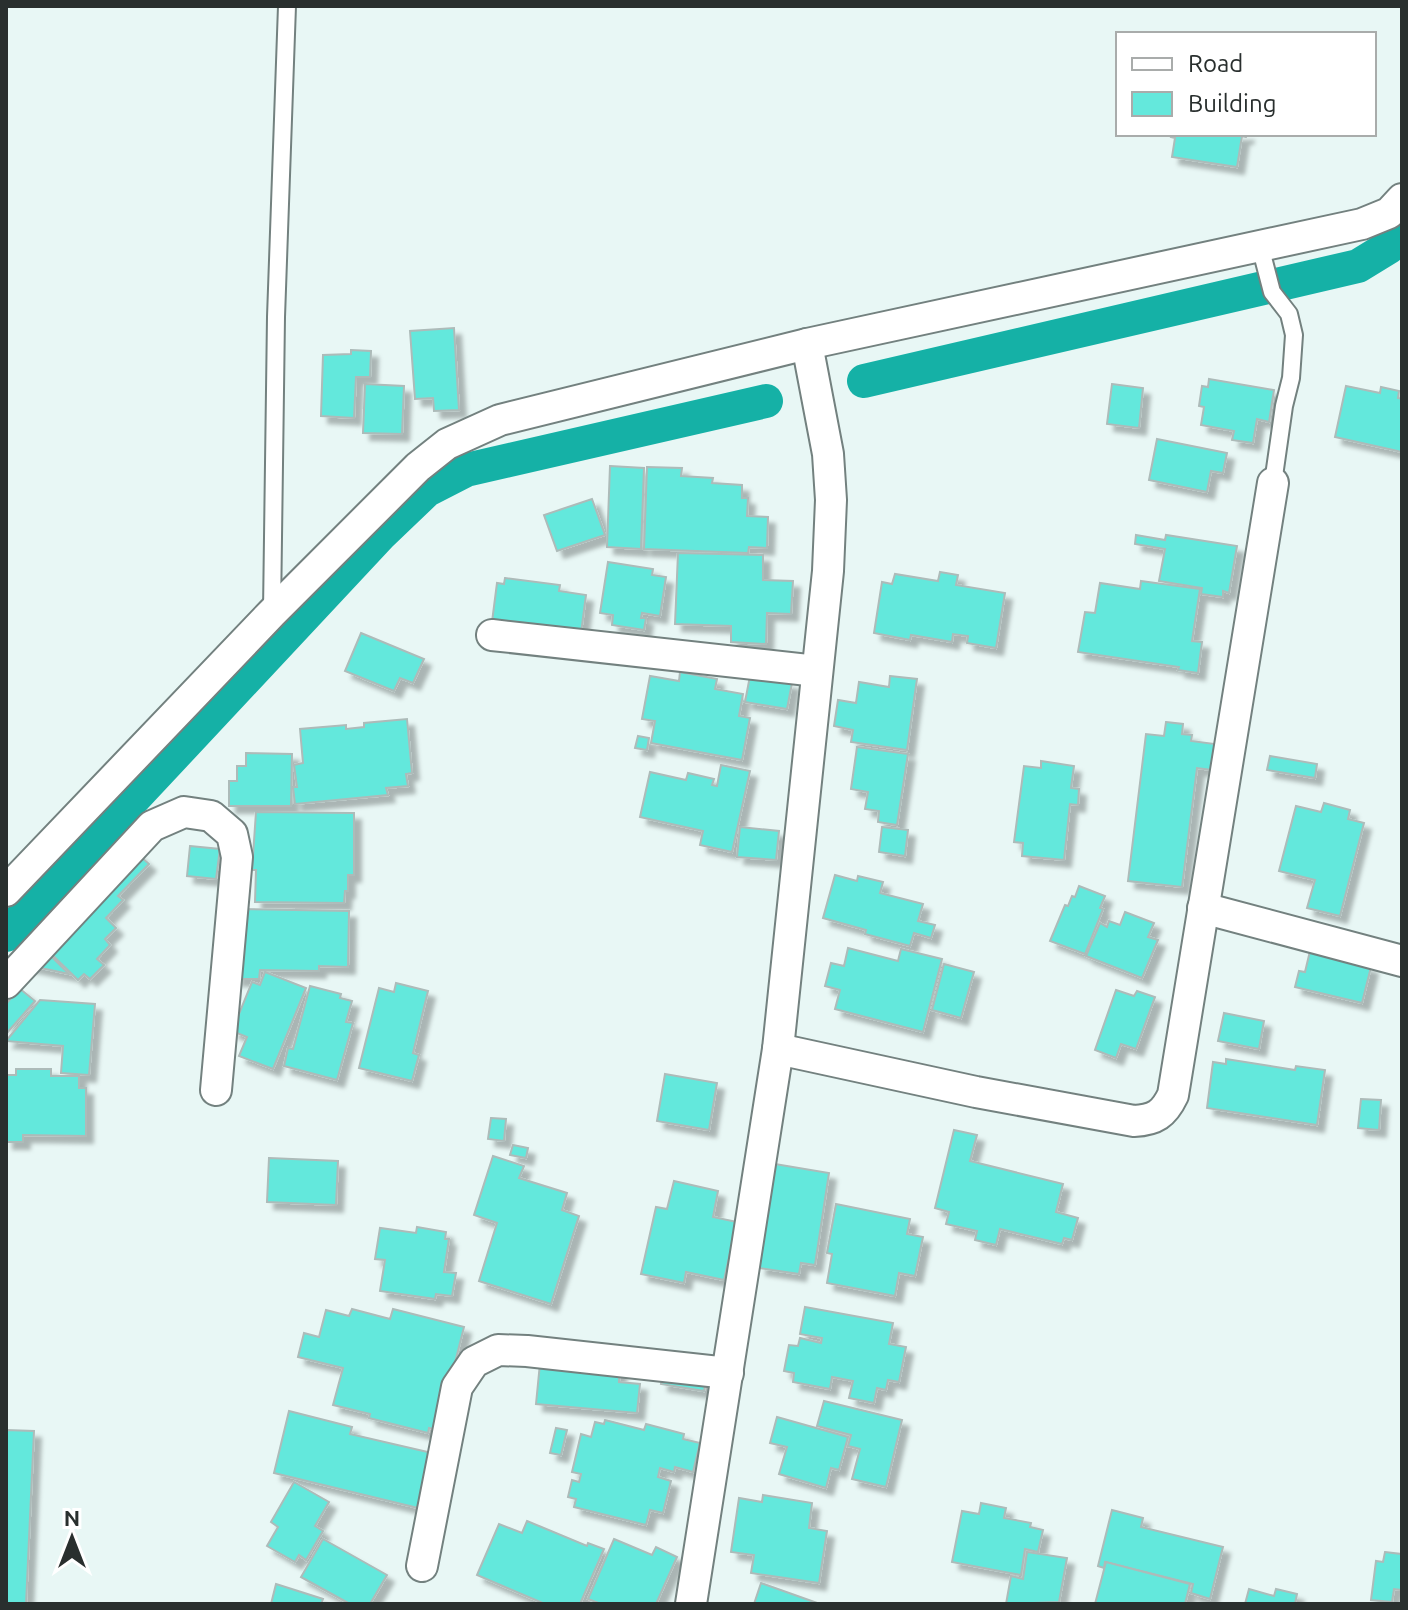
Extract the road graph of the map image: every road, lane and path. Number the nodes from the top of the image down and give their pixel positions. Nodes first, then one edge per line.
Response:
1 (287, 6) edge
2 (1401, 195) edge
3 (1263, 254) junction
4 (810, 356) junction
5 (1273, 483) joint
6 (272, 613) junction
7 (492, 635) dead end
8 (817, 671) junction
9 (6, 891) edge
10 (1203, 908) junction
11 (1402, 961) edge
12 (6, 983) edge
13 (778, 1049) junction
14 (216, 1090) dead end
15 (728, 1373) junction
16 (422, 1566) dead end
17 (691, 1604) edge

1 - 6 lane
2 - 3 street
3 - 4 street
3 - 5 lane
4 - 6 street
4 - 8 street
5 - 10 street
6 - 9 street
7 - 8 street
8 - 13 street
10 - 11 street
10 - 13 street
12 - 14 street
13 - 15 street
15 - 16 street
15 - 17 street

